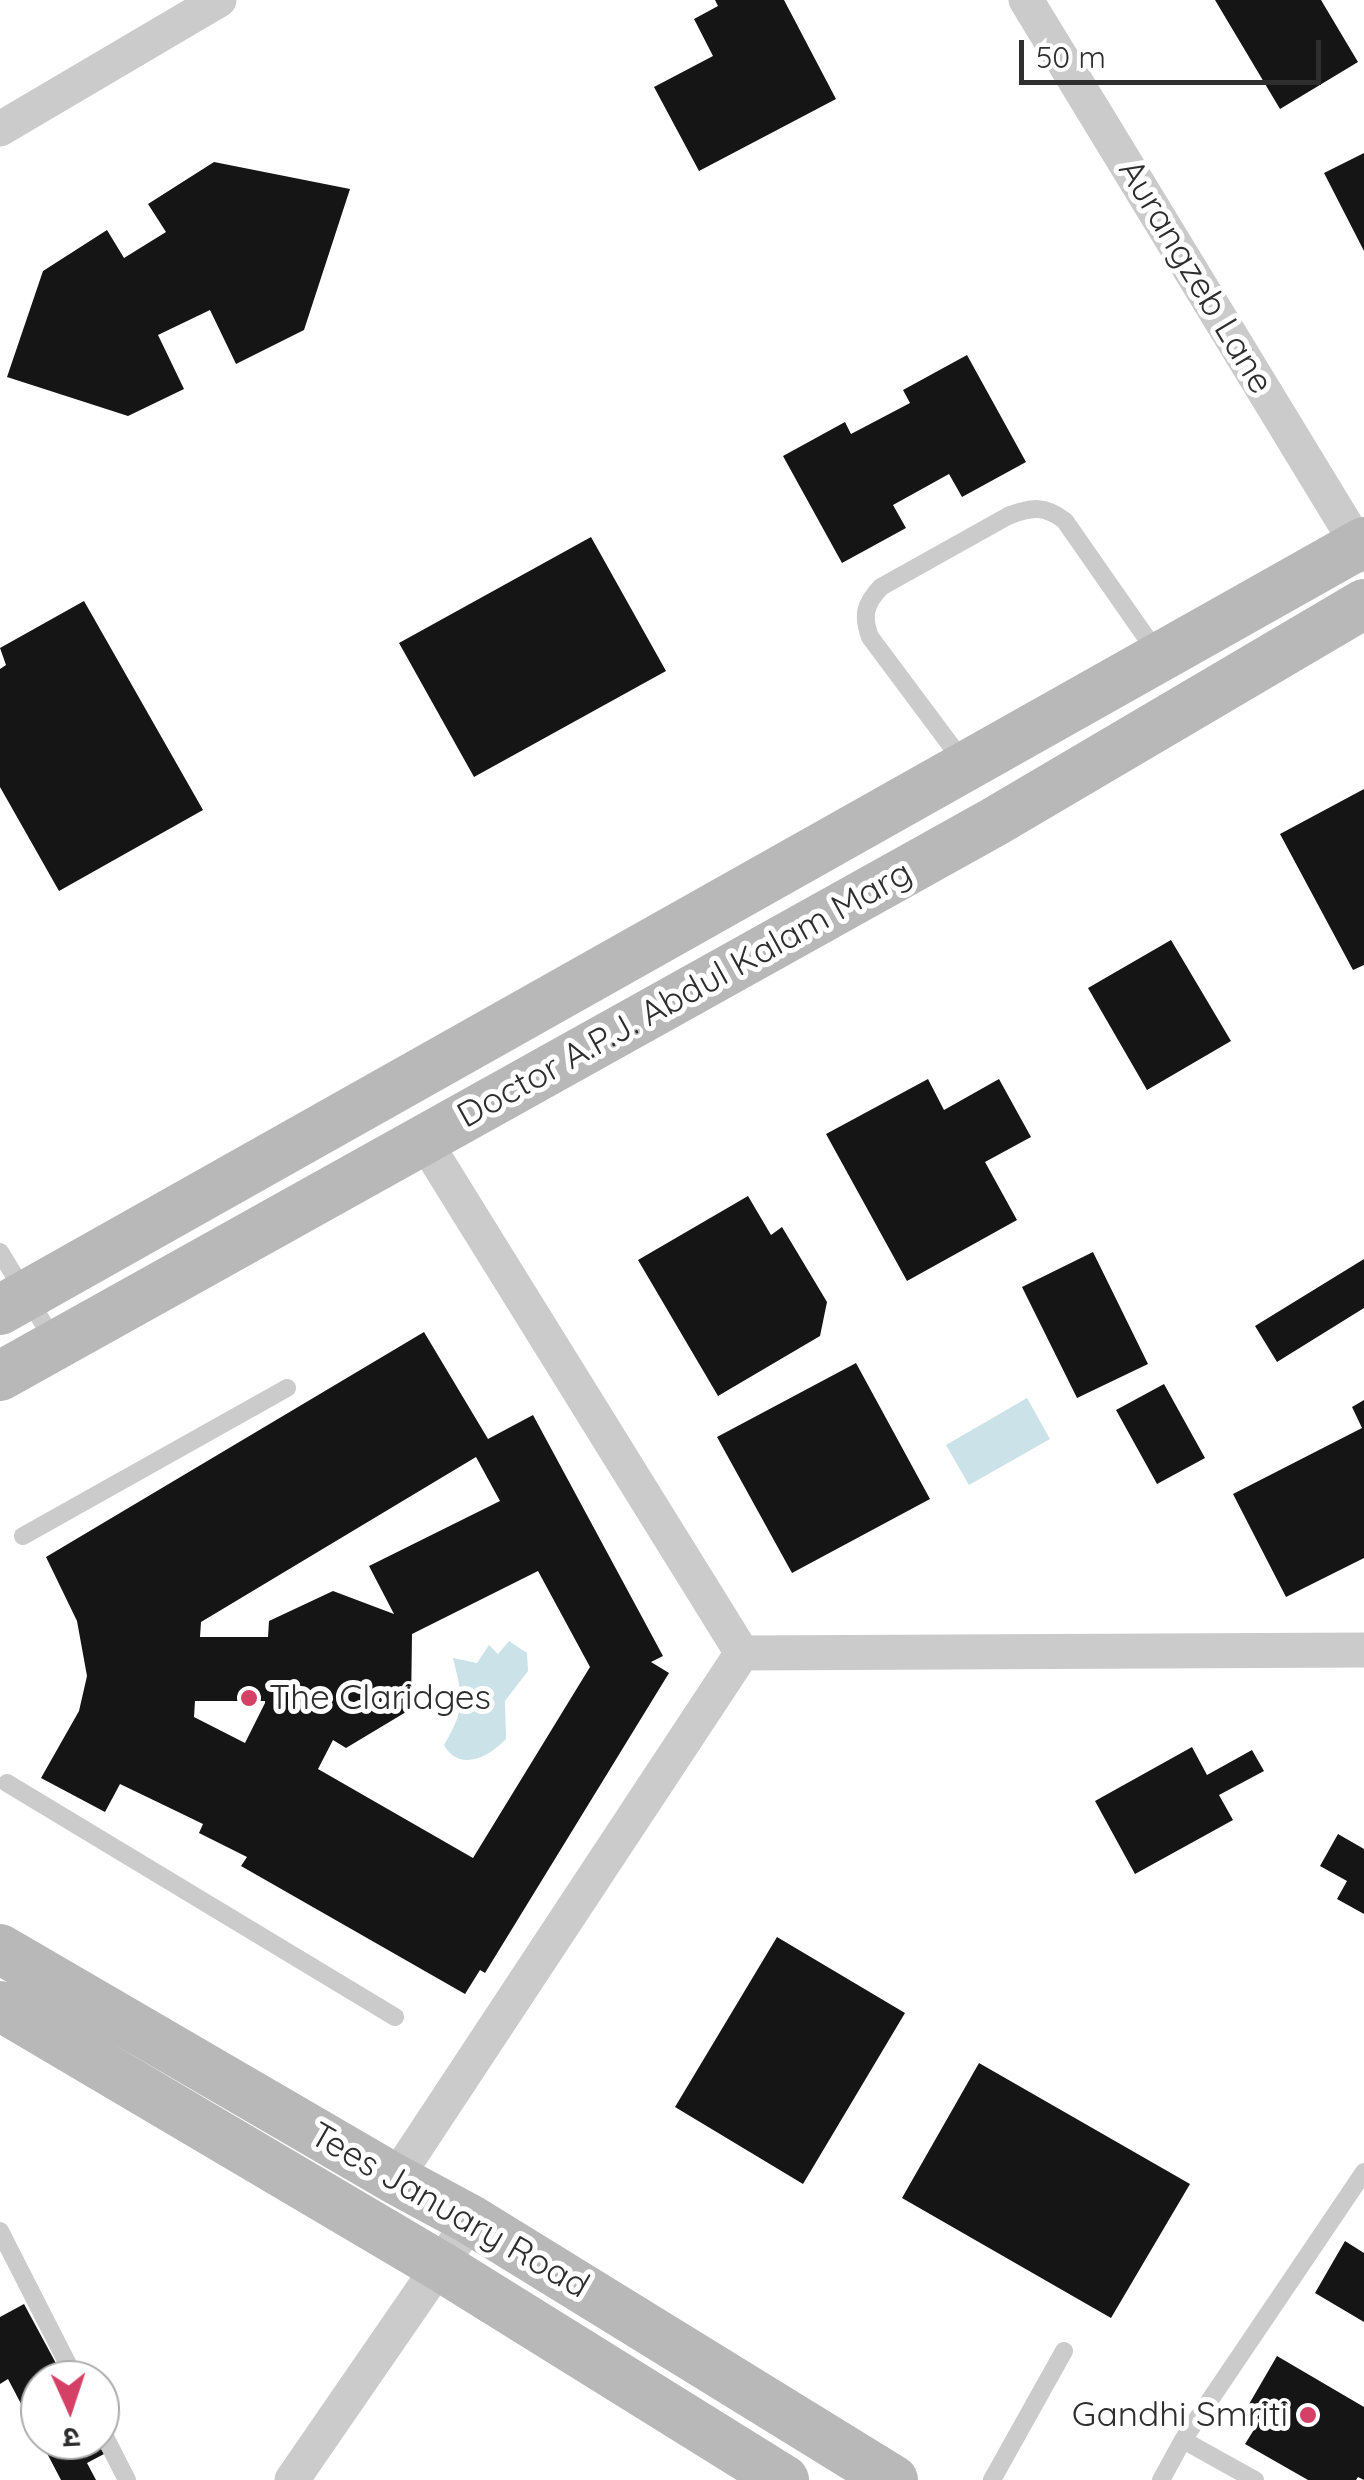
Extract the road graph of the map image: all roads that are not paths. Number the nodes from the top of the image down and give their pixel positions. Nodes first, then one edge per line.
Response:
1 (219, 0) edge
2 (1026, 0) edge
3 (0, 129) edge
4 (1362, 547) edge
5 (1364, 604) edge
6 (1160, 658) junction
7 (966, 766) junction
8 (425, 1142) junction
9 (0, 1252) edge
10 (14, 1303) edge
11 (56, 1345) junction
12 (0, 1376) edge
13 (287, 1388) dead end
14 (23, 1536) dead end
15 (1364, 1650) edge
16 (742, 1653) junction
17 (8, 1783) dead end
18 (0, 1949) edge
19 (0, 2006) edge
20 (395, 2017) dead end
21 (1364, 2172) edge
22 (395, 2180) junction
23 (471, 2220) junction
24 (0, 2231) edge
25 (440, 2266) junction
26 (1064, 2351) dead end
27 (66, 2360) edge
28 (1184, 2440) junction
29 (292, 2480) edge
30 (784, 2480) edge
31 (893, 2480) edge
32 (992, 2480) edge
33 (1160, 2480) edge
34 (1255, 2480) edge

1 - 3 street
2 - 4 street, Aurangzeb Lane
4 - 6 main road, Doctor A.P.J. Abdul Kalam Marg
5 - 8 main road, Doctor A.P.J. Abdul Kalam Marg
6 - 7 main road, Doctor A.P.J. Abdul Kalam Marg
6 - 7 lane
7 - 10 main road, Doctor A.P.J. Abdul Kalam Marg
8 - 11 main road, Doctor A.P.J. Abdul Kalam Marg
8 - 16 street
9 - 10 lane
10 - 11 lane
11 - 12 main road, Doctor A.P.J. Abdul Kalam Marg
13 - 14 lane
15 - 16 street
16 - 22 street
17 - 20 lane
18 - 22 main road, Tees January Road
19 - 25 main road, Tees January Road
21 - 28 lane
22 - 23 main road, Tees January Road
23 - 25 street
23 - 31 main road, Tees January Road
24 - 27 lane
25 - 29 street
25 - 30 main road, Tees January Road
26 - 32 lane
28 - 33 lane
28 - 34 lane

